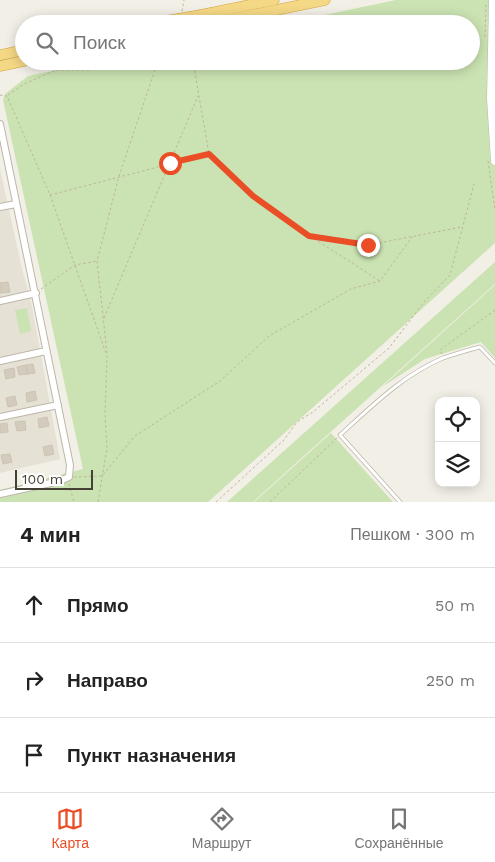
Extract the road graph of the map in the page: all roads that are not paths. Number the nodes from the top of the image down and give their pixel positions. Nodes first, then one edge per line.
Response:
1 (274, 0) edge
2 (325, 0) edge
3 (492, 0) edge
4 (196, 15) edge
5 (252, 15) edge
6 (15, 52) edge
7 (0, 55) edge
8 (15, 63) edge
9 (0, 66) edge
10 (0, 124) edge
11 (2, 140) edge
12 (495, 161) edge
13 (16, 204) junction
14 (0, 206) edge
15 (36, 293) junction
16 (0, 301) edge
17 (46, 351) junction
18 (0, 361) edge
19 (495, 363) edge
20 (58, 405) junction
21 (0, 417) edge
22 (0, 494) edge
23 (400, 502) edge

1 - 4 highway, bridge
2 - 5 highway
3 - 12 street
6 - 7 highway
8 - 9 highway
10 - 11 street
11 - 13 street
13 - 14 street
13 - 15 street
15 - 16 street
15 - 17 street
17 - 18 street
17 - 20 street
19 - 23 lane
20 - 21 street
20 - 22 street

